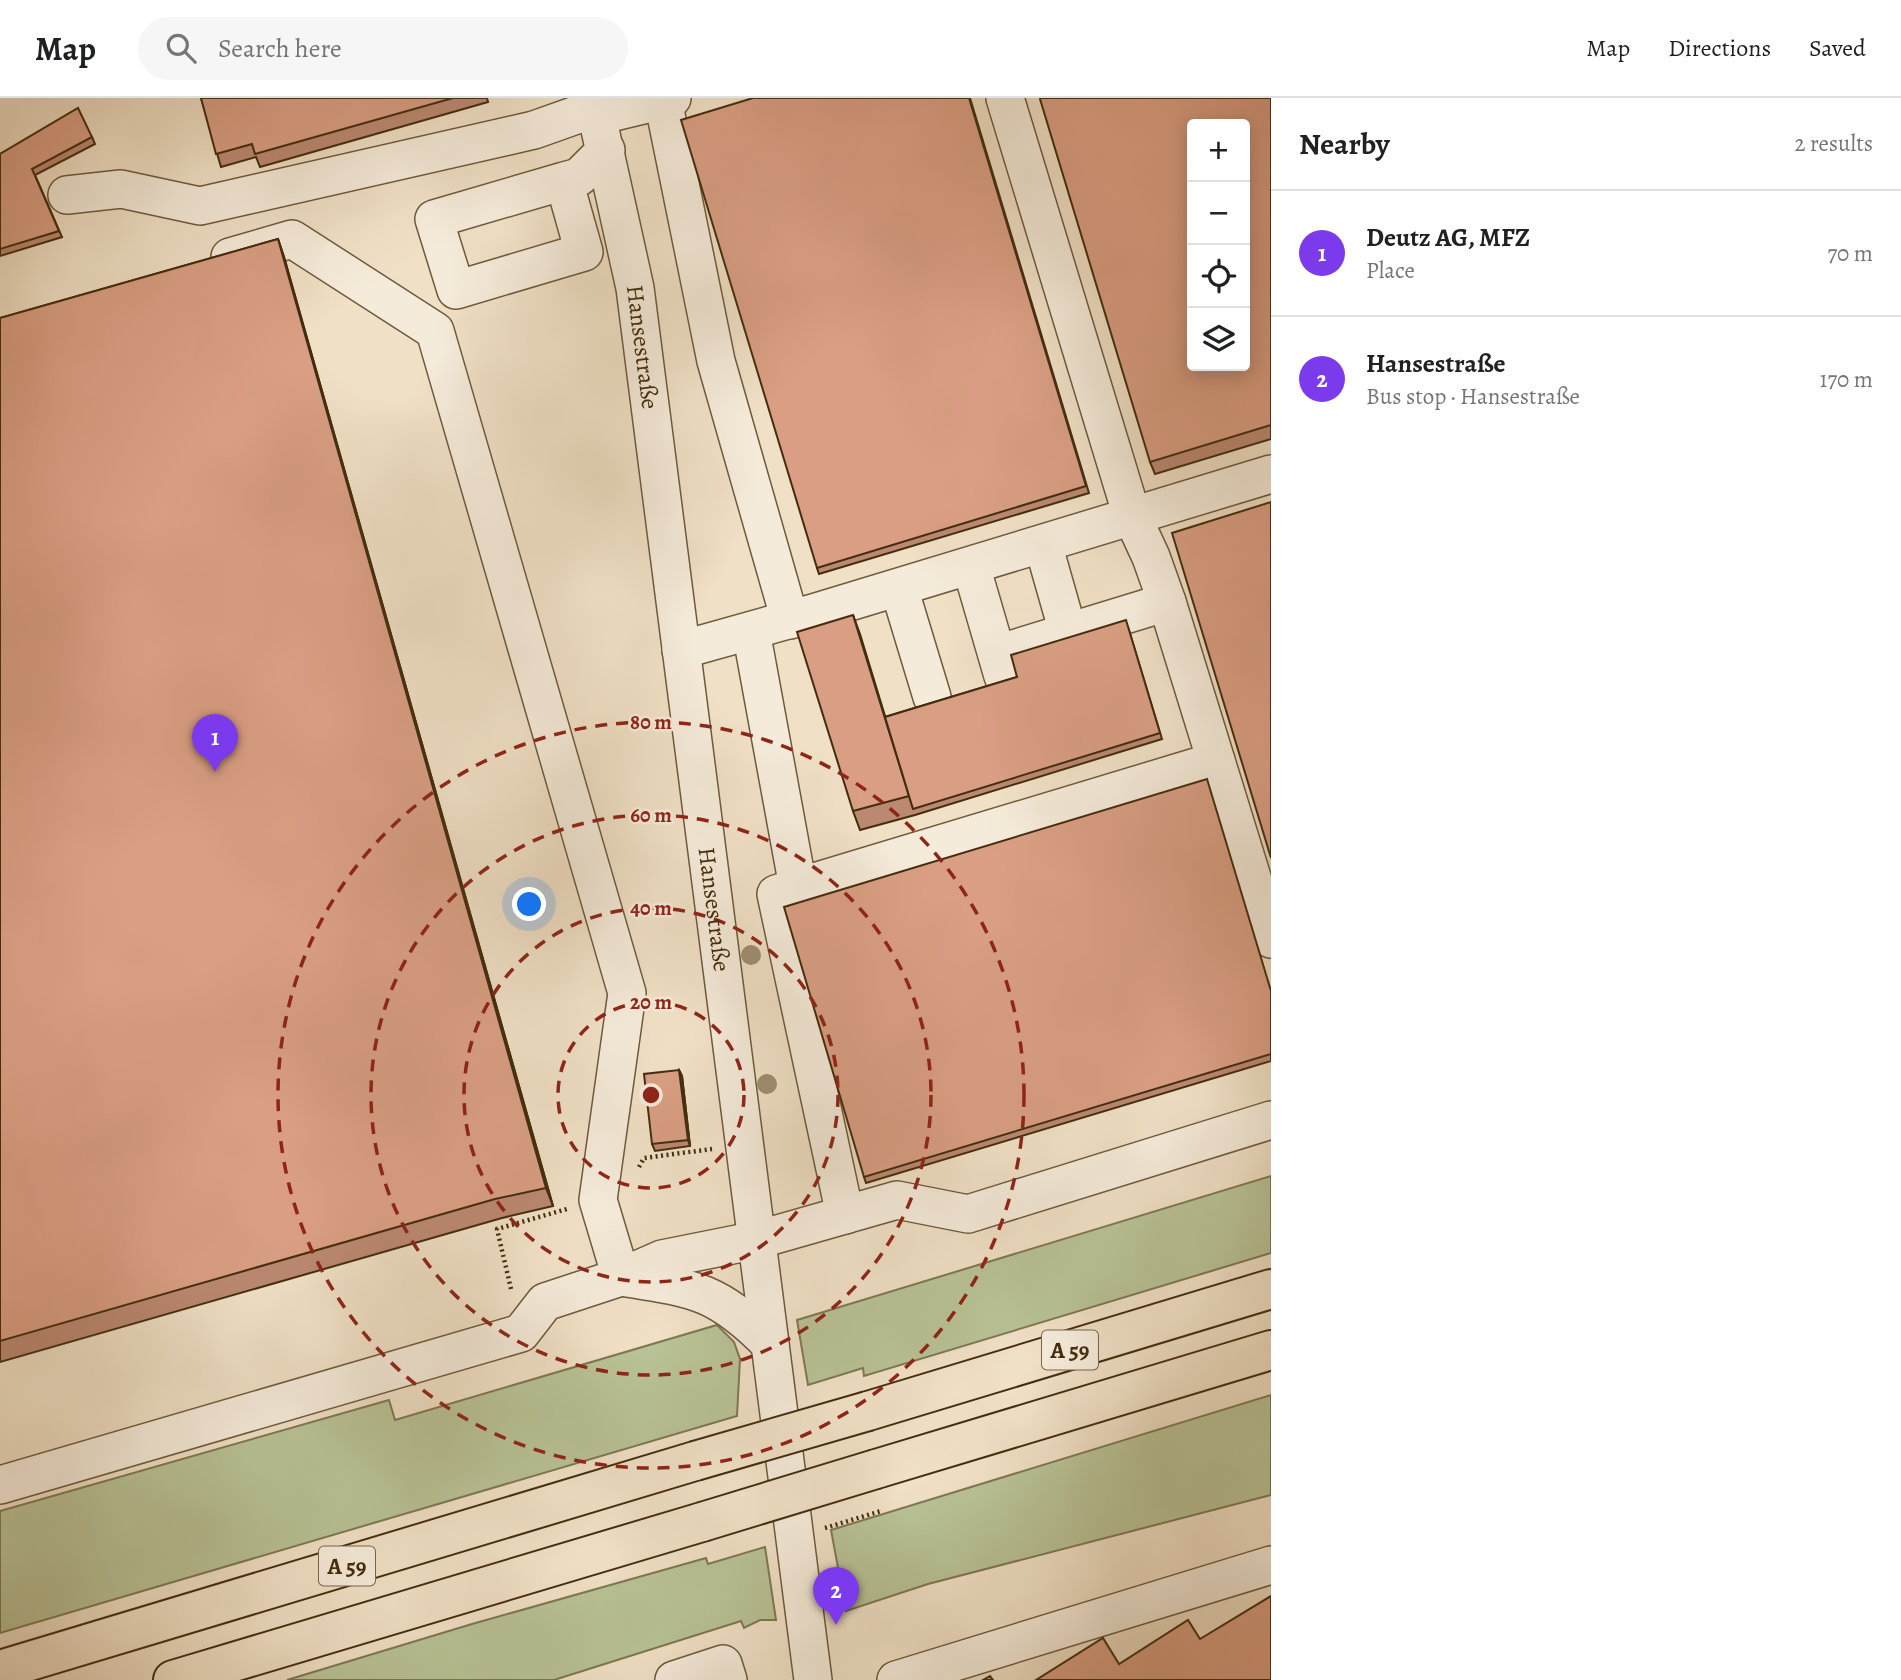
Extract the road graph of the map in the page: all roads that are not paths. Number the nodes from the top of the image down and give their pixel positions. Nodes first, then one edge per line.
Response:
1 (668, 99) edge
2 (1010, 101) edge
3 (596, 107) edge
4 (607, 150) junction
5 (564, 181) dead end
6 (67, 195) dead end
7 (199, 266) edge
8 (1271, 474) edge
9 (1132, 516) junction
10 (1042, 544) junction
11 (971, 566) junction
12 (899, 587) junction
13 (1167, 602) junction
14 (790, 620) junction
15 (751, 631) junction
16 (1068, 632) junction
17 (681, 650) junction
18 (932, 697) dead end
19 (1216, 761) junction
20 (798, 887) junction
21 (1271, 939) edge
22 (1271, 1120) edge
23 (845, 1215) junction
24 (757, 1240) junction
25 (621, 1277) junction
26 (1271, 1289) edge
27 (770, 1344) junction
28 (1271, 1350) edge
29 (0, 1485) edge
30 (1271, 1565) edge
31 (0, 1670) edge
32 (173, 1680) edge
33 (674, 1680) edge
34 (728, 1680) edge
35 (813, 1680) edge
36 (896, 1680) edge

1 - 3 street
1 - 14 street
2 - 9 street
3 - 4 street, Hansestraße
3 - 6 street
4 - 5 street
4 - 17 street, Hansestraße
7 - 25 street
8 - 9 street
9 - 10 street
9 - 13 street
10 - 11 street
10 - 16 street
11 - 12 street
11 - 16 street
12 - 14 street
12 - 18 street
13 - 16 street
13 - 19 street
14 - 15 street
15 - 17 street
15 - 20 street
17 - 24 street, Hansestraße
19 - 20 street
19 - 21 street
20 - 23 street
22 - 23 street
23 - 24 street
24 - 25 street
24 - 27 street, Hansestraße
25 - 27 street
25 - 29 street
26 - 31 highway, A 59, bridge
27 - 35 street, Hansestraße
28 - 32 highway, A 59, bridge
30 - 36 street
33 - 34 street

